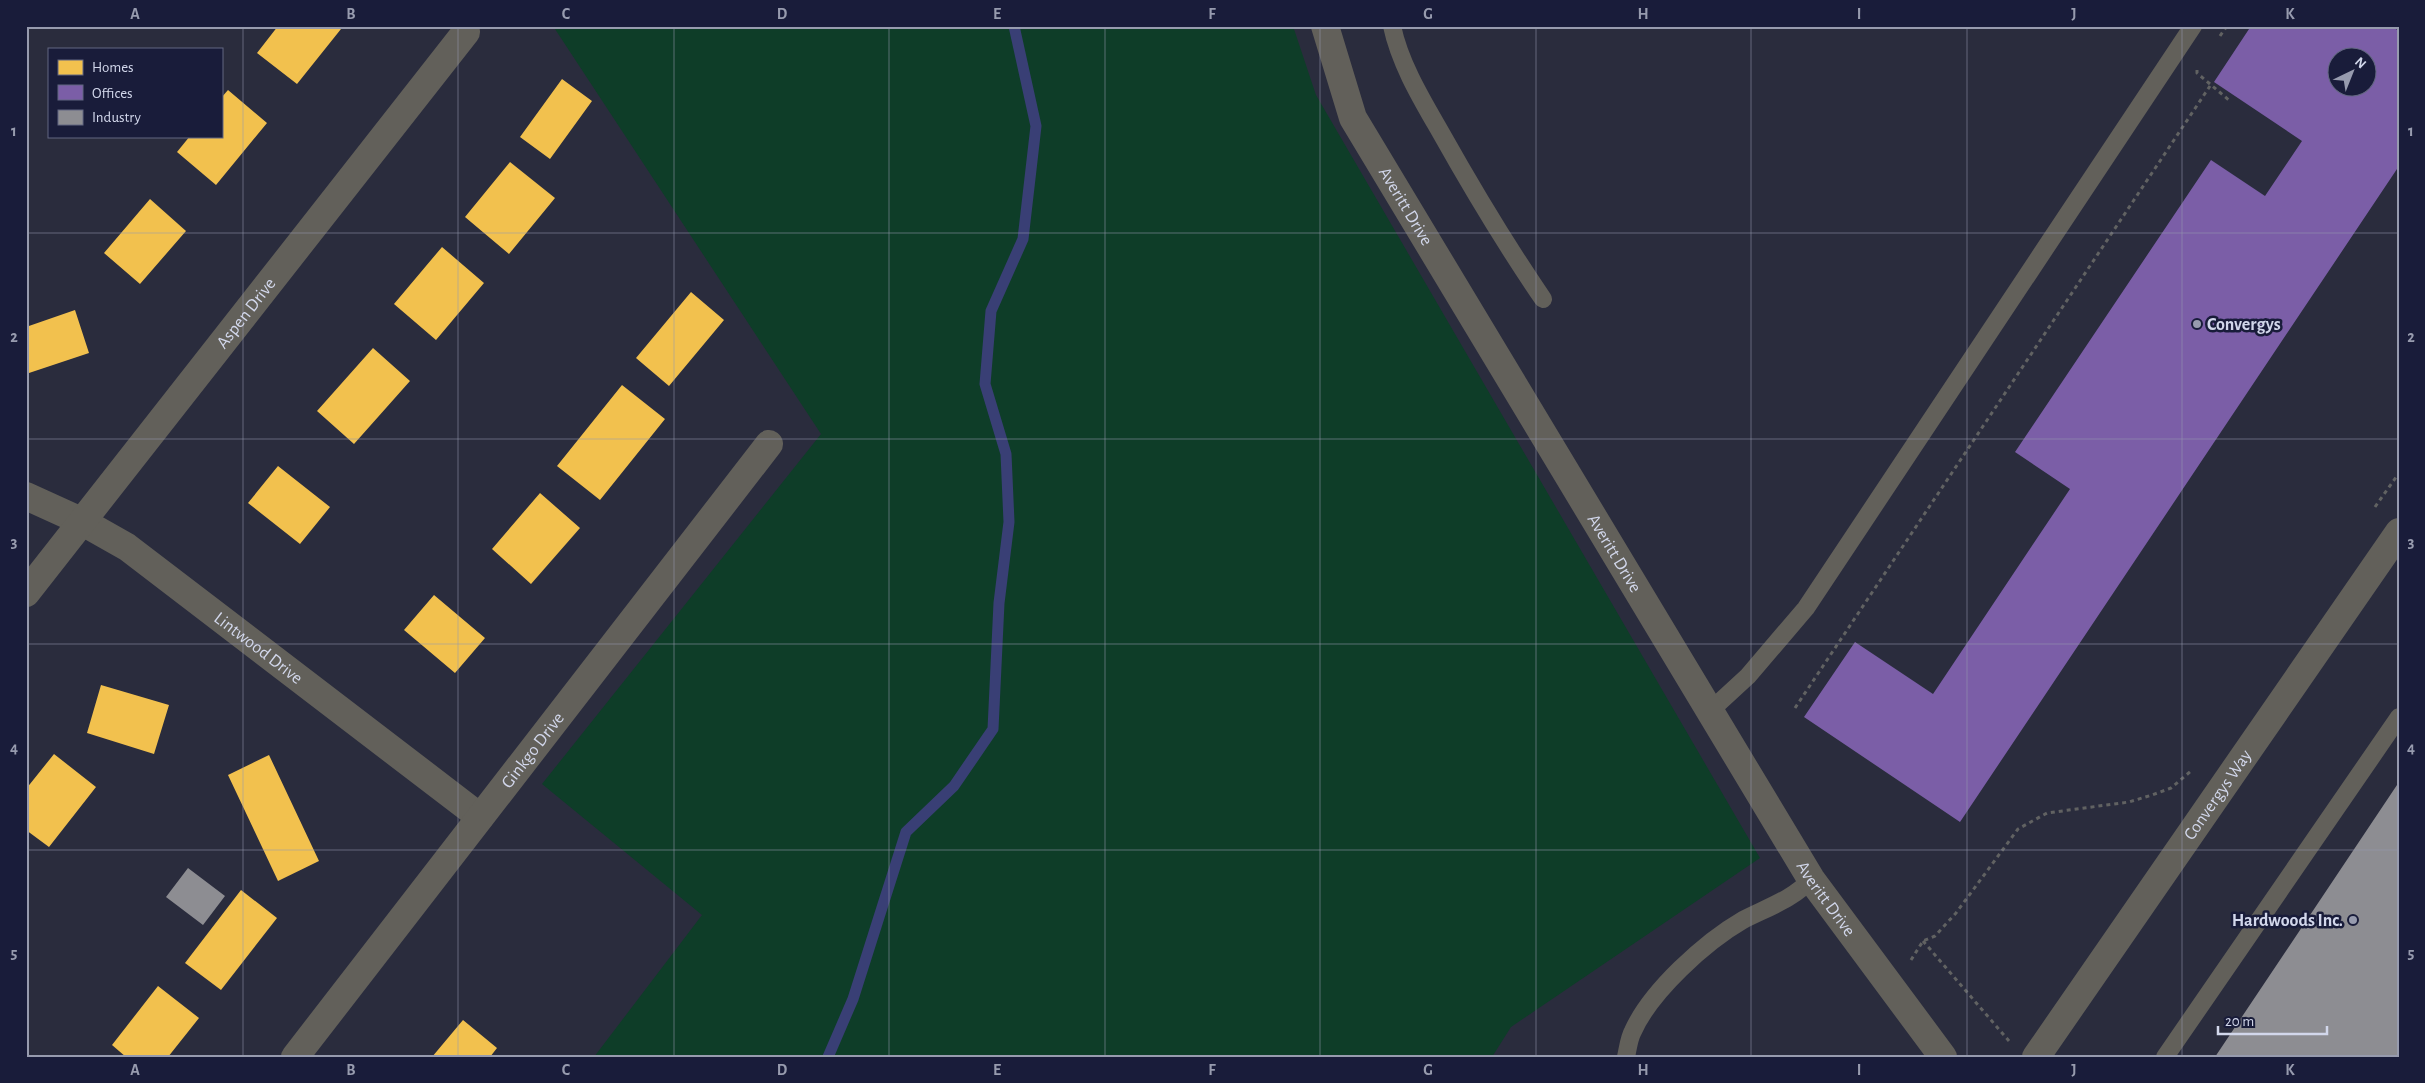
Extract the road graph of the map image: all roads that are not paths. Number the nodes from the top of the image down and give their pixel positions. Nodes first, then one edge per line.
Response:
1 (1325, 26) edge
2 (1392, 26) edge
3 (2193, 26) edge
4 (466, 32) dead end
5 (1542, 299) dead end
6 (769, 444) dead end
7 (26, 496) edge
8 (81, 521) junction
9 (2399, 532) edge
10 (26, 593) edge
11 (1710, 711) junction
12 (2399, 717) edge
13 (480, 817) junction
14 (1811, 879) junction
15 (295, 1057) edge
16 (1626, 1057) edge
17 (1944, 1057) edge
18 (2036, 1057) edge
19 (2165, 1057) edge

1 - 11 street, Averitt Drive
2 - 5 lane
3 - 11 lane
4 - 8 street, Aspen Drive
6 - 13 street, Ginkgo Drive
7 - 8 street, Lintwood Drive
8 - 10 street, Aspen Drive
8 - 13 street, Lintwood Drive
9 - 18 street, Convergys Way
11 - 14 street, Averitt Drive
12 - 19 lane
13 - 15 street, Ginkgo Drive
14 - 16 lane
14 - 17 street, Averitt Drive

